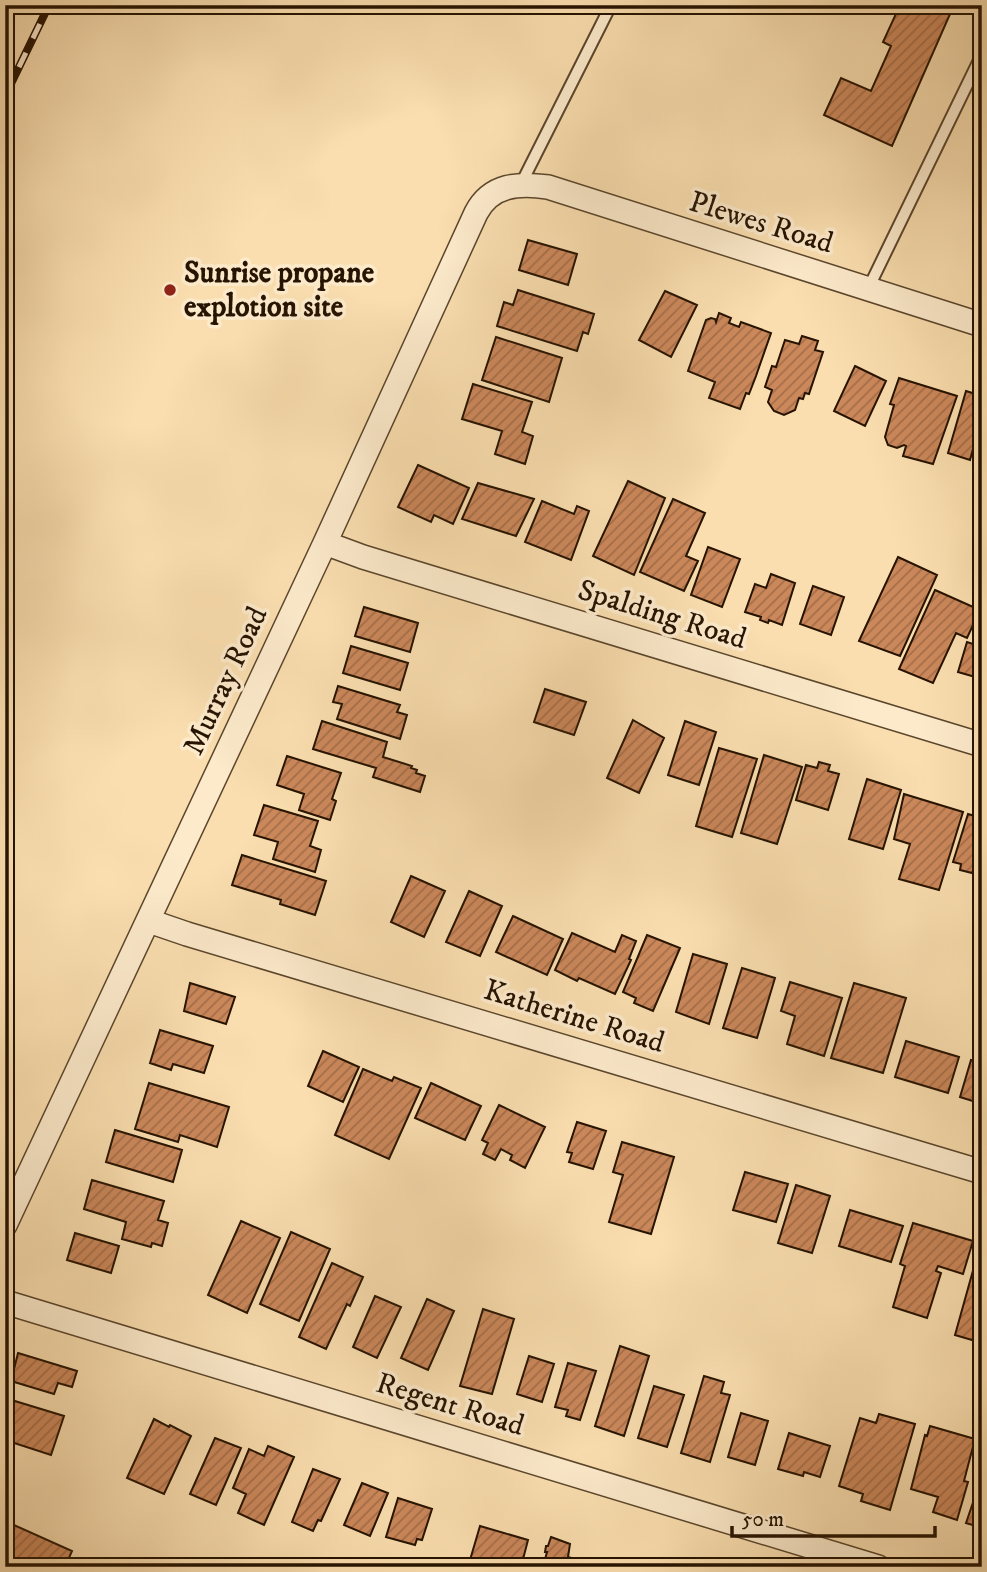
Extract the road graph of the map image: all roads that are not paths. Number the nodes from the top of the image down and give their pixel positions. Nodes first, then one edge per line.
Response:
1 (611, 5) edge
2 (982, 54) edge
3 (521, 185) junction
4 (868, 289) junction
5 (982, 325) edge
6 (326, 543) junction
7 (982, 745) edge
8 (149, 921) junction
9 (982, 1172) edge
10 (5, 1225) edge
11 (5, 1302) edge
12 (878, 1567) edge

1 - 3 lane
2 - 4 lane
3 - 4 street, Plewes Road
3 - 6 street, Murray Road
4 - 5 street, Plewes Road
6 - 7 street, Spalding Road
6 - 8 street, Murray Road
8 - 9 street, Katherine Road
8 - 10 street, Murray Road
11 - 12 street, Regent Road

